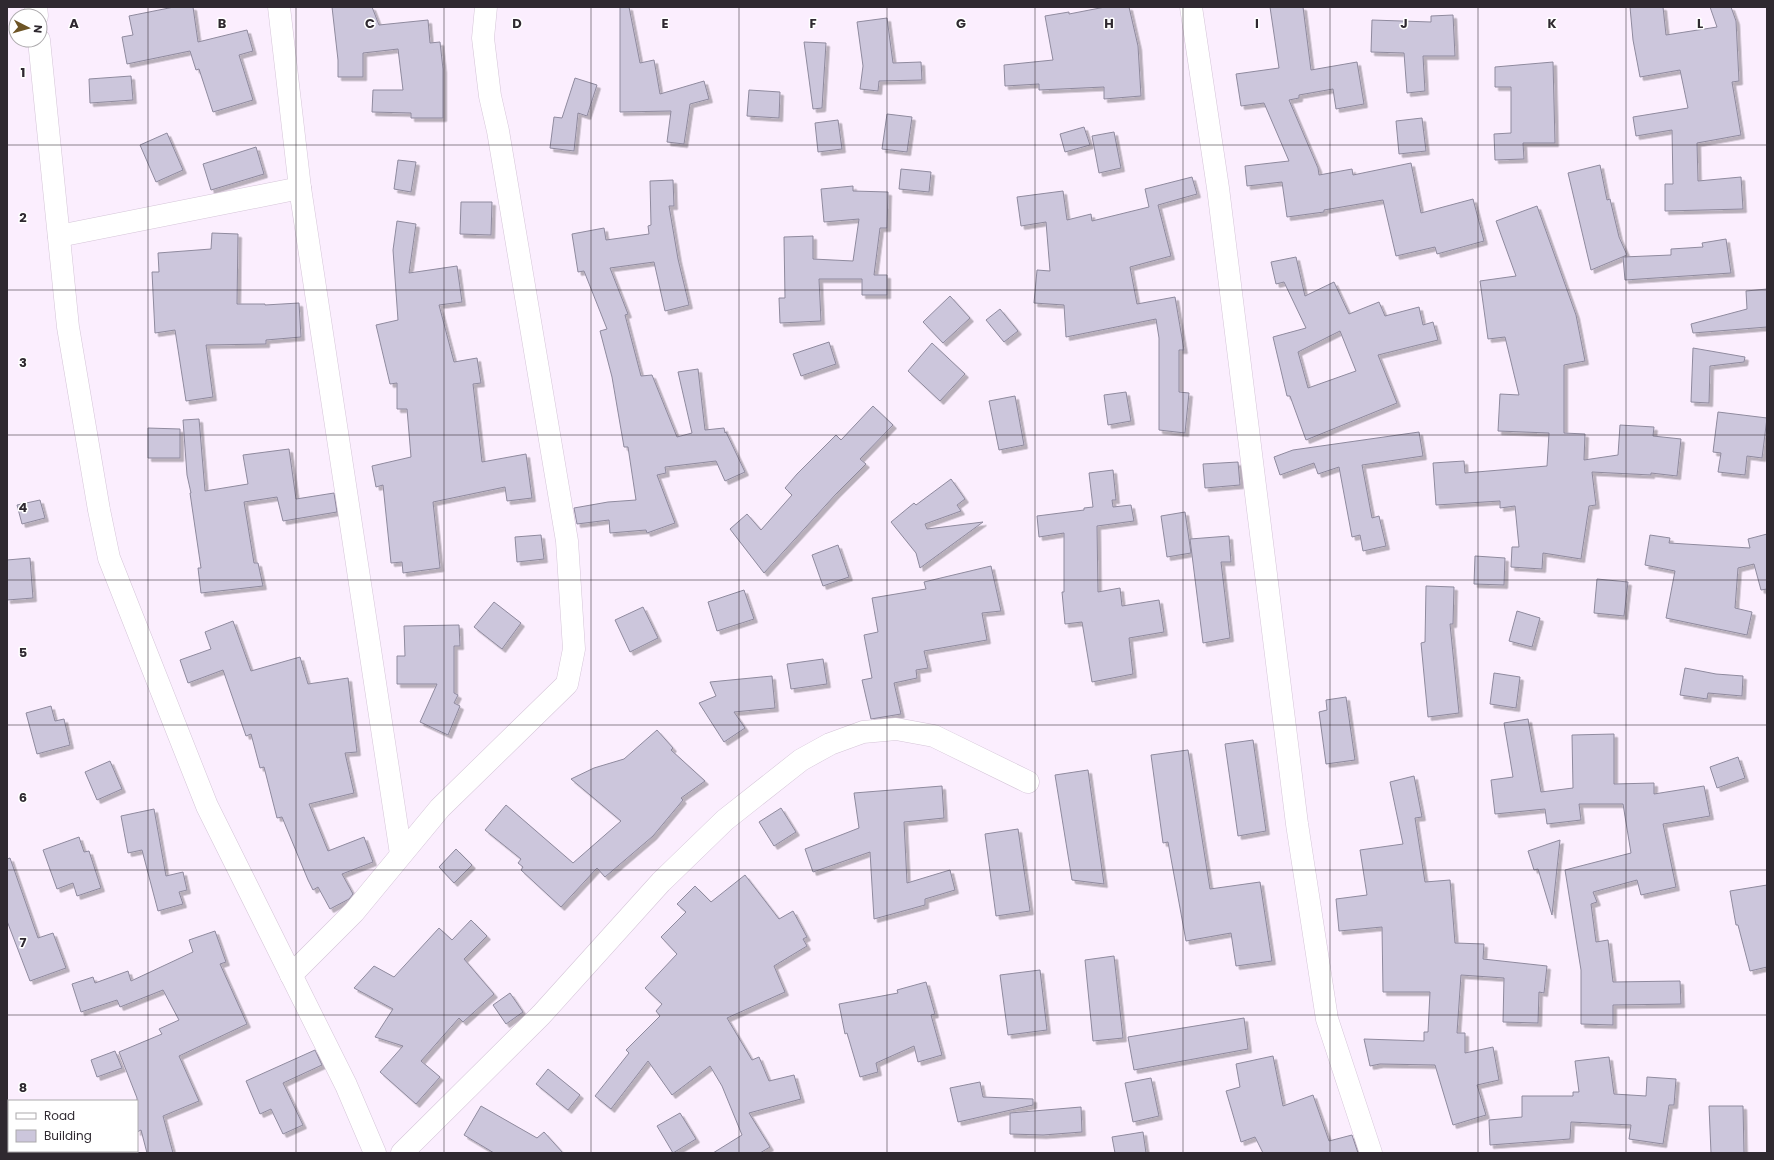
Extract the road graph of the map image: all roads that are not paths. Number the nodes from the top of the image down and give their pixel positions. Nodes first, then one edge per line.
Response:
1 (279, 7) edge
2 (486, 7) edge
3 (1192, 7) edge
4 (40, 48) edge
5 (300, 188) junction
6 (59, 236) junction
7 (1028, 782) dead end
8 (401, 854) junction
9 (290, 975) junction
10 (376, 1153) edge
11 (402, 1153) edge
12 (1372, 1153) edge

1 - 5 street
2 - 8 street
3 - 12 street
4 - 6 street
5 - 6 street
5 - 8 street
6 - 9 street
7 - 11 street
8 - 9 street
9 - 10 street

